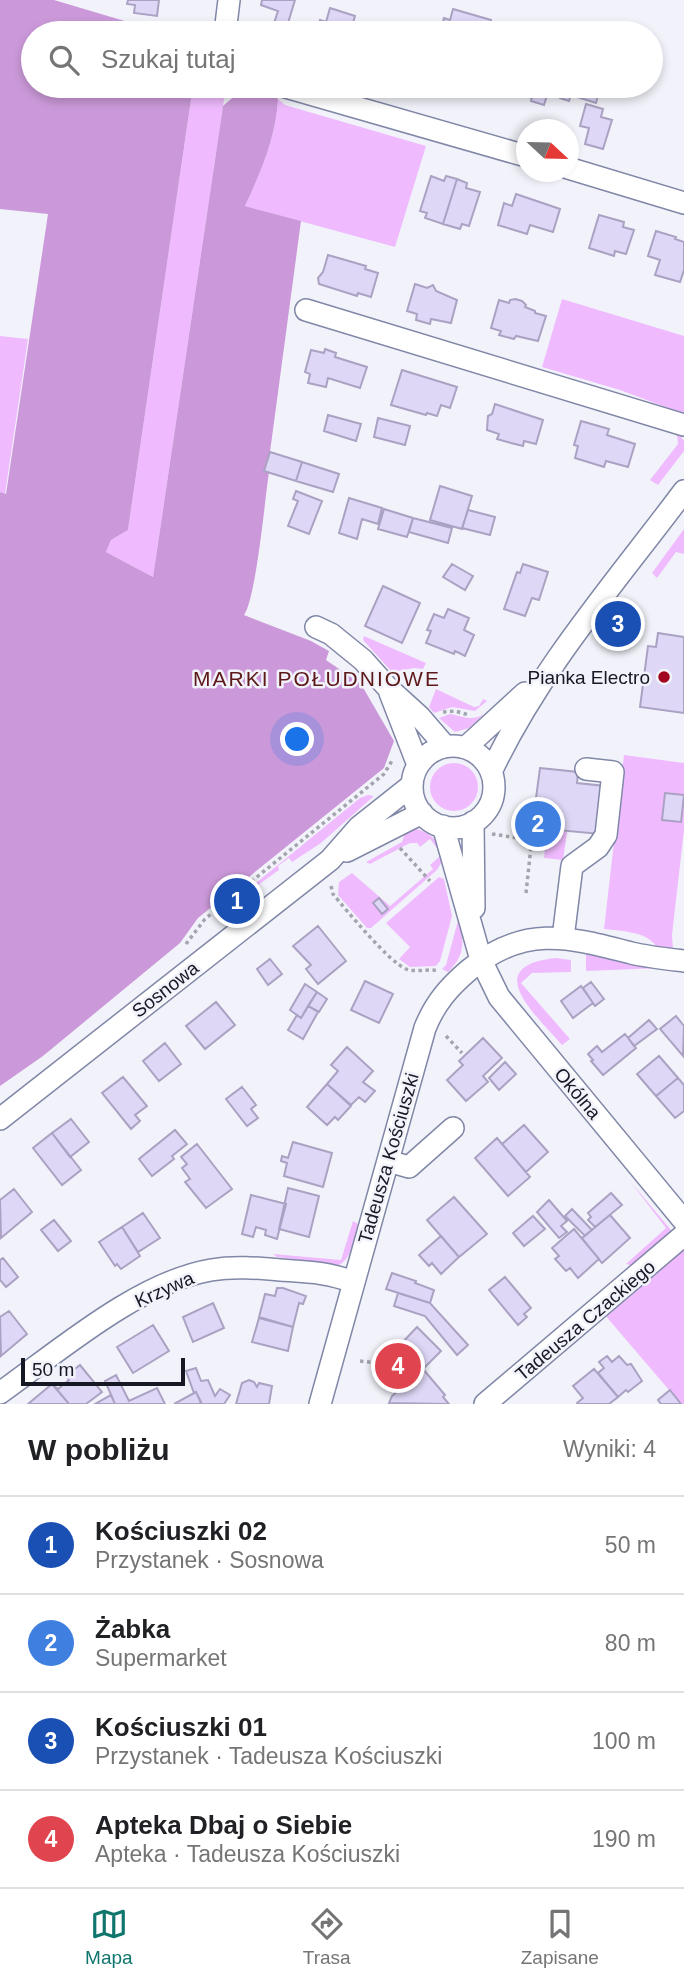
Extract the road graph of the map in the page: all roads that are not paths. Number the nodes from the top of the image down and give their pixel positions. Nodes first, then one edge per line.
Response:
1 (229, 0) edge
2 (226, 21) edge
3 (324, 98) edge
4 (516, 153) edge
5 (579, 171) edge
6 (684, 203) edge
7 (306, 310) dead end
8 (684, 425) edge
9 (681, 502) edge
10 (316, 627) dead end
11 (545, 674) junction
12 (388, 688) junction
13 (455, 747) junction
14 (586, 769) dead end
15 (491, 772) junction
16 (415, 775) junction
17 (422, 813) junction
18 (443, 826) junction
19 (481, 828) junction
20 (333, 870) junction
21 (474, 932) junction
22 (564, 938) junction
23 (481, 960) junction
24 (684, 961) edge
25 (0, 1119) edge
26 (453, 1128) dead end
27 (388, 1161) junction
28 (684, 1221) edge
29 (684, 1235) edge
30 (354, 1282) junction
31 (0, 1393) edge
32 (320, 1404) edge
33 (485, 1404) edge

1 - 2 street
3 - 4 street
5 - 6 street
7 - 8 street
9 - 11 street
10 - 12 street
11 - 13 street
11 - 15 street
12 - 13 street
12 - 16 street
13 - 15 street
13 - 16 street
14 - 22 street
15 - 19 street
16 - 17 street
16 - 20 street, Sosnowa
17 - 18 street
17 - 20 street, Sosnowa
18 - 19 street
18 - 21 street
19 - 21 street
20 - 25 street, Sosnowa
21 - 23 street
22 - 23 street, Tadeusza Kościuszki
22 - 24 street, Tadeusza Kościuszki
23 - 27 street, Tadeusza Kościuszki
23 - 28 street, Okólna
26 - 27 street
27 - 30 street, Tadeusza Kościuszki
29 - 33 street, Tadeusza Czackiego
30 - 31 street, Krzywa
30 - 32 street, Tadeusza Kościuszki

